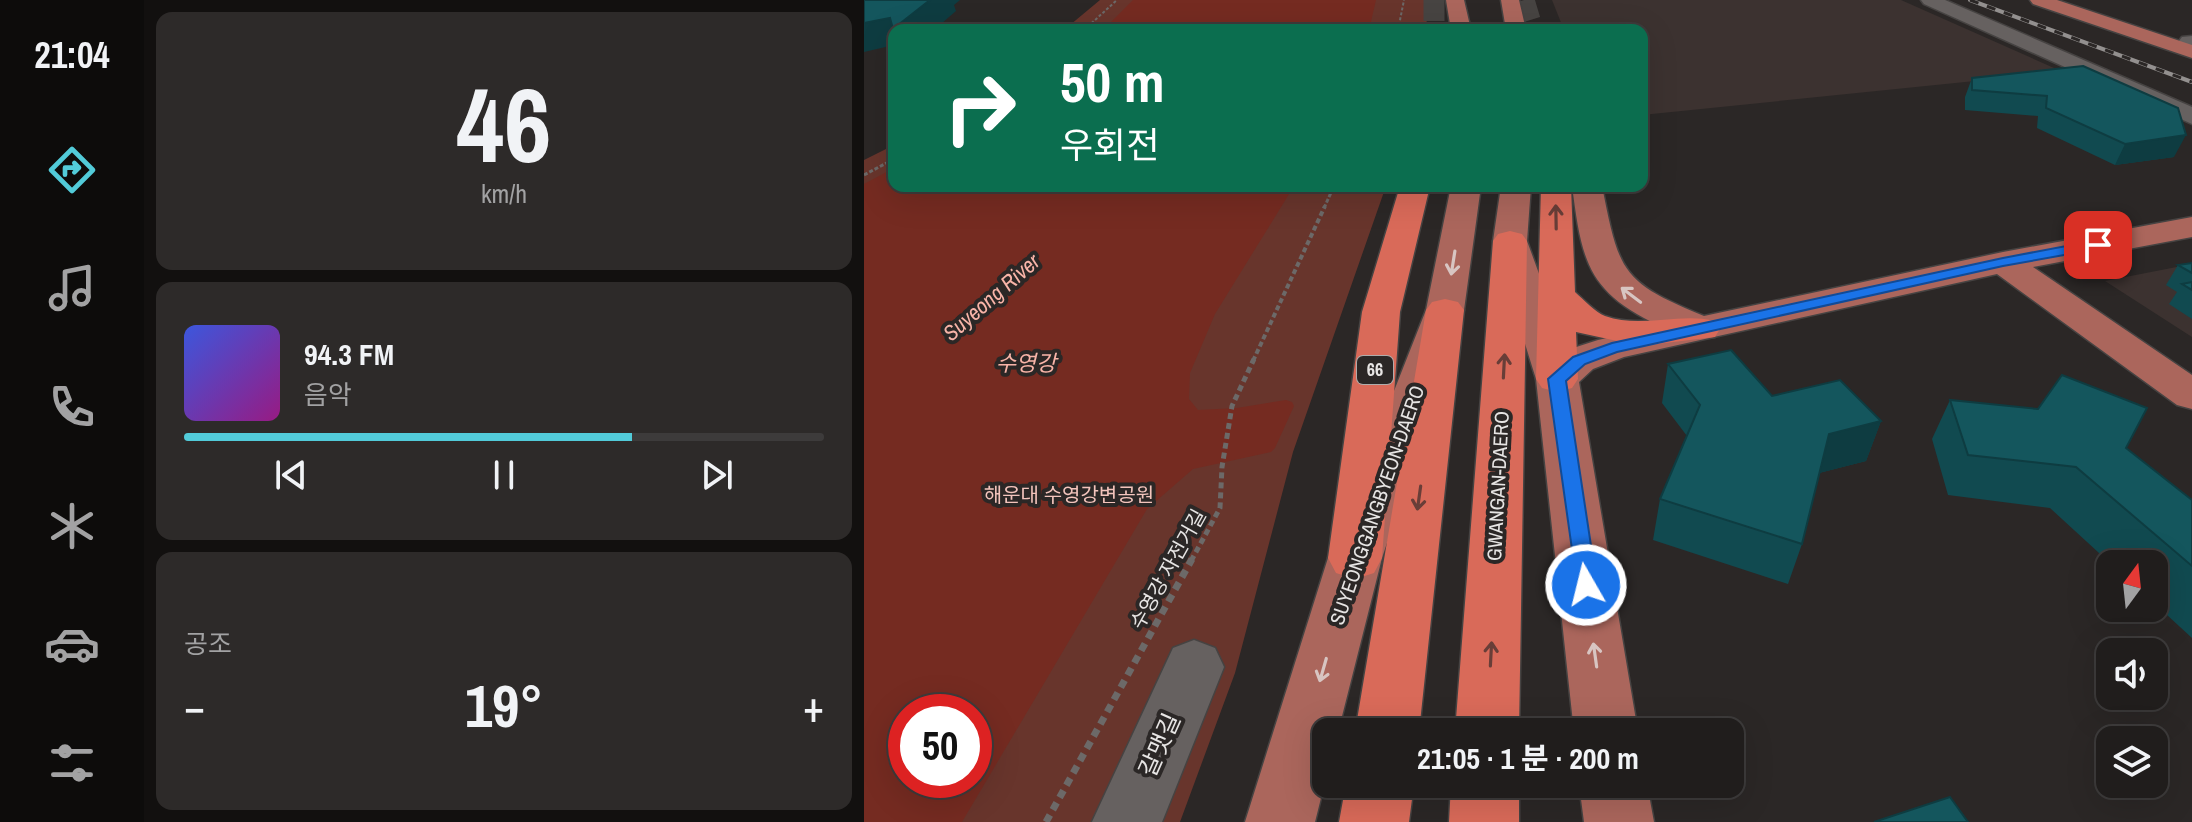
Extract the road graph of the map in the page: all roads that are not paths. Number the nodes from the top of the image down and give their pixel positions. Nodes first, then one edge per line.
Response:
1 (1455, 0) edge
2 (1472, 0) edge
3 (1930, 0) edge
4 (2039, 0) edge
5 (2063, 0) edge
6 (1511, 5) edge
7 (1460, 24) edge
8 (1474, 24) edge
9 (1525, 24) edge
10 (2187, 44) edge
11 (2192, 116) edge
12 (1413, 192) edge
13 (1465, 192) edge
14 (1515, 192) edge
15 (1556, 192) edge
16 (1588, 192) edge
17 (2192, 227) edge
18 (1510, 241) junction
19 (2003, 262) junction
20 (1557, 296) junction
21 (1445, 310) junction
22 (1701, 329) junction
23 (1557, 379) junction
24 (2192, 395) edge
25 (1355, 558) junction
26 (1194, 667) dead end
27 (1389, 718) edge
28 (1488, 718) edge
29 (1604, 718) edge
30 (1378, 798) edge
31 (1485, 798) edge
32 (1615, 798) edge
33 (1127, 822) edge
34 (1280, 822) edge
35 (1374, 822) edge
36 (1484, 822) edge
37 (1619, 822) edge

1 - 7 main road
2 - 8 main road
3 - 11 street
4 - 10 main road
5 - 10 main road
6 - 9 main road
12 - 25 highway, 66
13 -> 21 main road, SUYEONGGANGBYEON-DAERO
14 - 18 main road
20 -> 15 highway
22 -> 16 main road
17 - 19 main road
18 - 23 main road
28 -> 18 highway, GWANGAN-DAERO
19 - 22 main road
19 - 24 main road
20 - 22 highway
20 - 23 highway
21 - 25 main road, SUYEONGGANGBYEON-DAERO
21 -> 27 highway
22 - 23 main road
29 -> 23 main road
25 -> 34 main road, SUYEONGGANGBYEON-DAERO
26 - 33 street, 갈맷길
30 - 35 highway
31 - 36 highway
32 - 37 main road

